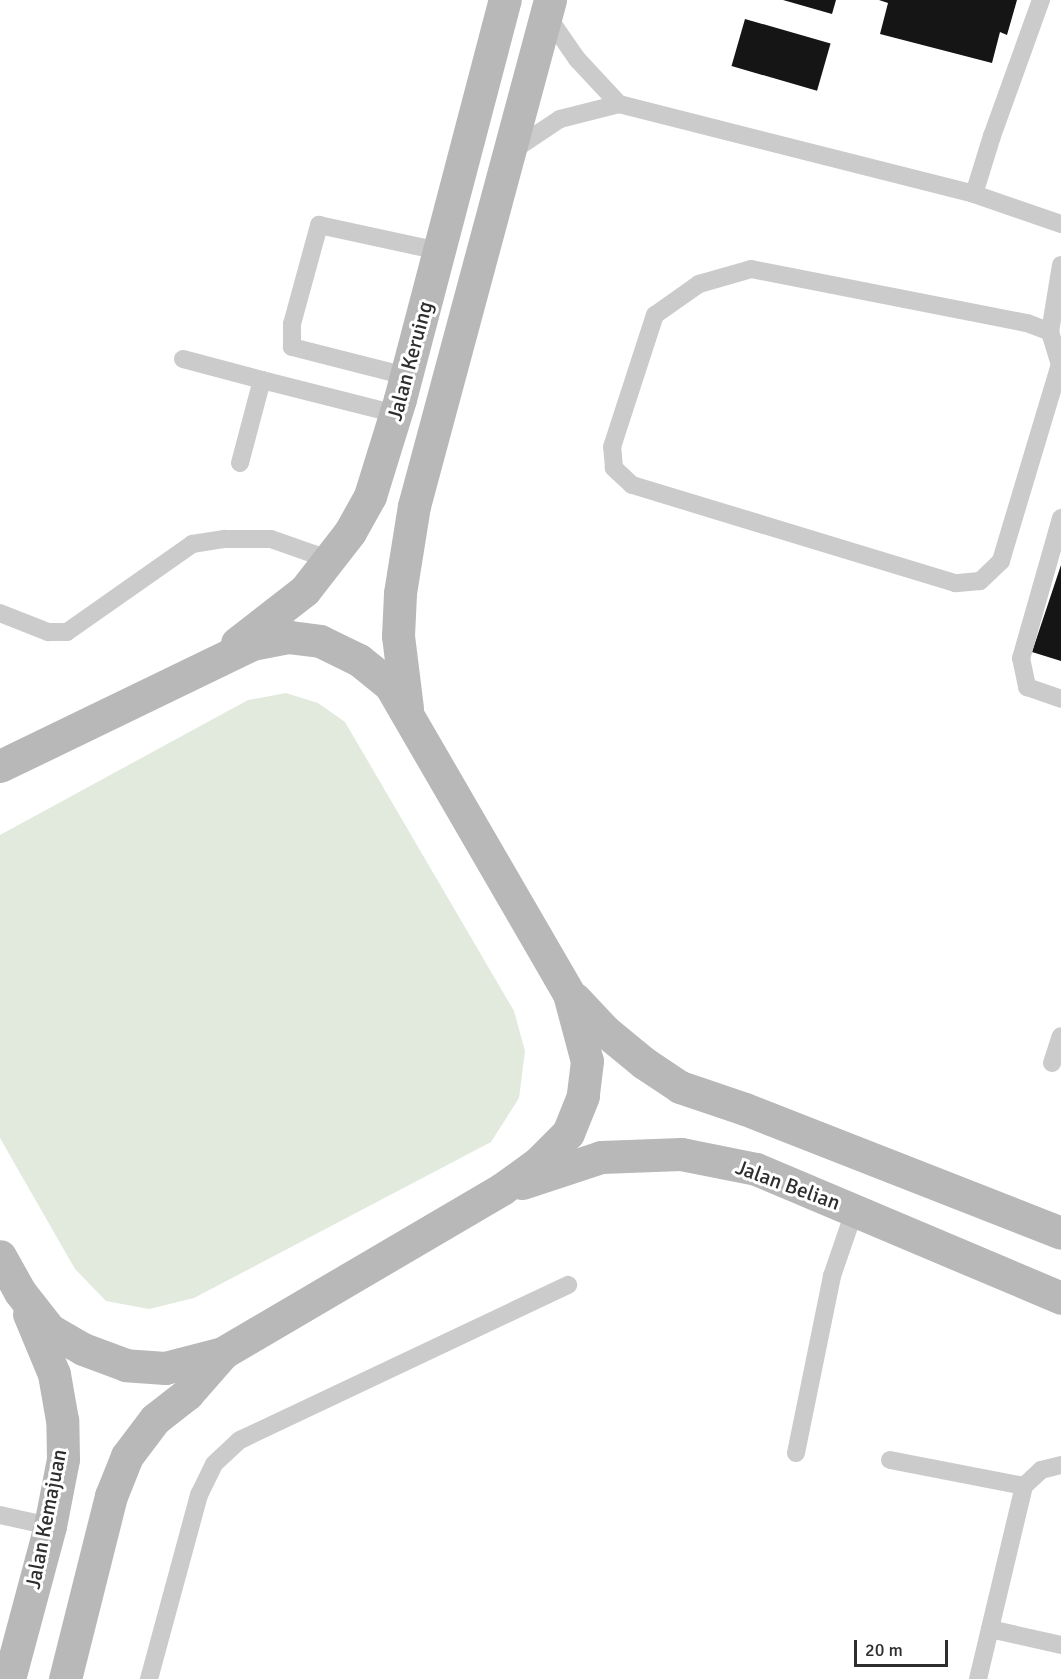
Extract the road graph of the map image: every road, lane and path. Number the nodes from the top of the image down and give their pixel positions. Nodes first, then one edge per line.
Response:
1 (505, 0) edge
2 (1041, 0) edge
3 (548, 7) edge
4 (619, 104) junction
5 (508, 154) junction
6 (974, 194) junction
7 (1061, 224) edge
8 (439, 251) junction
9 (1061, 265) edge
10 (1050, 332) junction
11 (183, 359) dead end
12 (406, 376) junction
13 (262, 380) junction
14 (396, 414) junction
15 (240, 463) dead end
16 (1061, 518) edge
17 (331, 560) junction
18 (0, 613) edge
19 (211, 662) junction
20 (1061, 699) edge
21 (408, 715) junction
22 (0, 766) edge
23 (569, 994) junction
24 (1061, 1036) edge
25 (1052, 1064) dead end
26 (502, 1189) junction
27 (855, 1209) junction
28 (1061, 1233) edge
29 (0, 1256) edge
30 (568, 1285) dead end
31 (20, 1293) junction
32 (1061, 1298) edge
33 (223, 1353) junction
34 (796, 1453) dead end
35 (890, 1460) dead end
36 (1061, 1465) edge
37 (1024, 1486) junction
38 (0, 1515) edge
39 (50, 1526) junction
40 (990, 1629) junction
41 (1061, 1645) edge
42 (8, 1668) edge
43 (65, 1679) edge
44 (149, 1679) edge
45 (978, 1679) edge

1 - 8 main road, Jalan Keruing
2 - 6 lane
3 - 4 lane
3 - 5 main road, Jalan Keruing
4 - 5 lane
4 - 6 lane
5 - 21 main road, Jalan Keruing
6 - 7 lane
8 - 12 main road, Jalan Keruing
8 - 12 lane
9 - 10 lane
10 - 10 lane
11 - 13 lane
12 - 14 main road, Jalan Keruing
13 - 14 lane
13 - 15 lane
14 - 17 main road, Jalan Keruing
16 - 20 lane
17 - 18 lane
17 - 19 main road, Jalan Keruing
19 - 21 main road
19 - 22 main road
21 - 23 main road
23 - 26 main road
23 - 28 main road
24 - 25 lane
26 - 27 main road, Jalan Belian
26 - 33 main road
27 - 32 main road, Jalan Belian
27 - 34 lane
29 - 31 main road
30 - 44 lane
31 - 33 main road
31 - 39 main road, Jalan Kemajuan
33 - 43 main road
35 - 37 lane
36 - 37 lane
37 - 40 lane
38 - 39 lane
39 - 42 main road, Jalan Kemajuan
40 - 41 lane
40 - 45 lane

